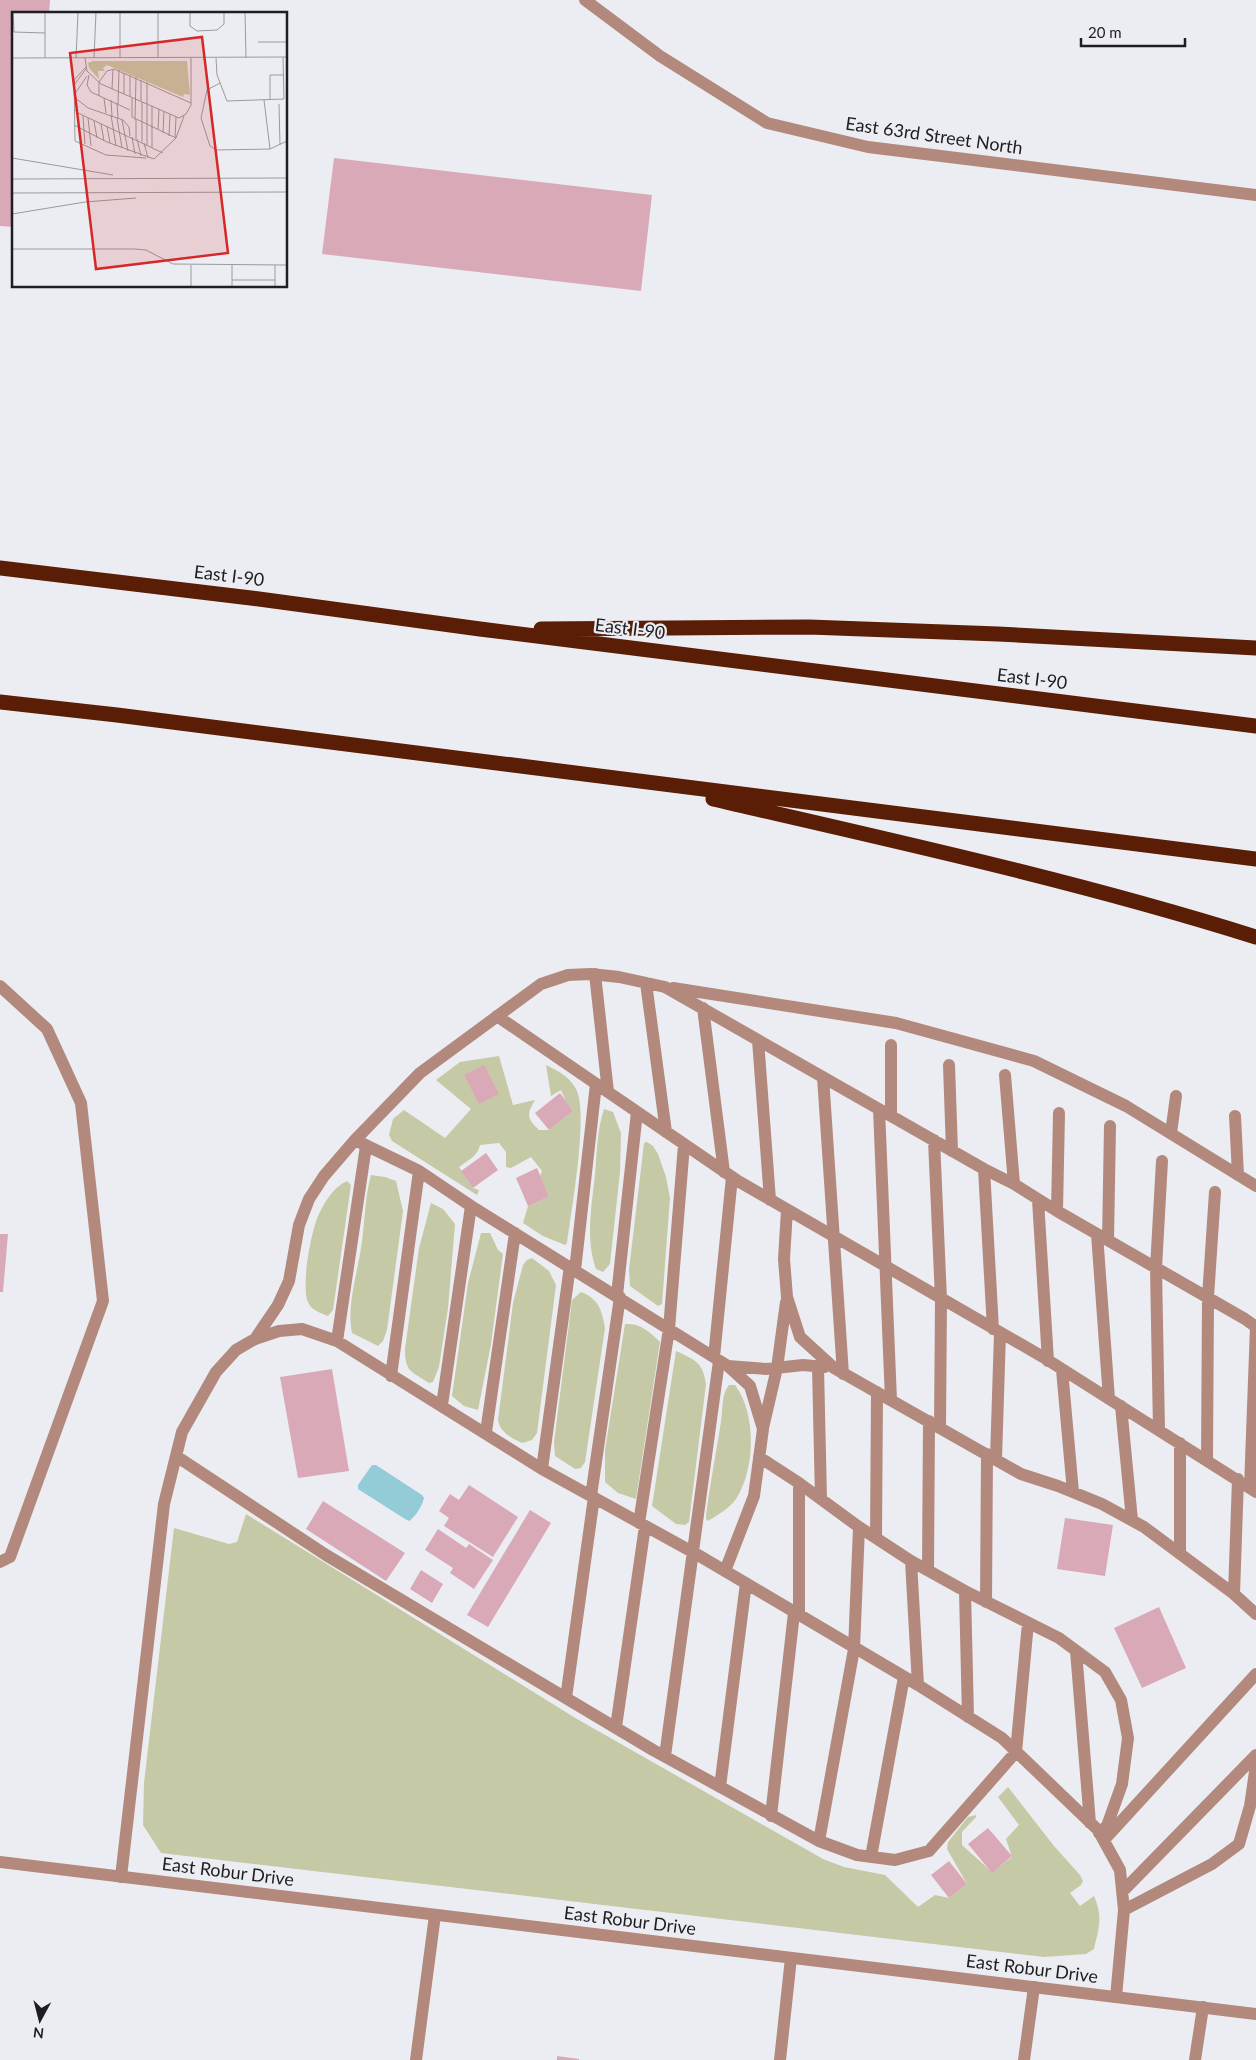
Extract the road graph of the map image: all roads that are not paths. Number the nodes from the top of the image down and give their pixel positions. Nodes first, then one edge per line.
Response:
1 (585, 0) edge
2 (1256, 195) edge
3 (0, 568) edge
4 (480, 630) junction
5 (1256, 648) edge
6 (0, 702) edge
7 (1256, 726) edge
8 (631, 780) junction
9 (1256, 859) edge
10 (1256, 937) edge
11 (595, 974) junction
12 (646, 983) junction
13 (0, 986) edge
14 (666, 987) junction
15 (703, 1008) junction
16 (497, 1016) junction
17 (758, 1040) junction
18 (891, 1045) dead end
19 (949, 1065) dead end
20 (1005, 1075) dead end
21 (823, 1077) junction
22 (596, 1084) junction
23 (608, 1092) junction
24 (1176, 1096) dead end
25 (879, 1109) junction
26 (637, 1112) junction
27 (1058, 1113) dead end
28 (891, 1116) junction
29 (1235, 1116) dead end
30 (1110, 1126) dead end
31 (666, 1132) junction
32 (1172, 1134) junction
33 (934, 1140) junction
34 (361, 1143) junction
35 (684, 1145) junction
36 (952, 1151) junction
37 (1162, 1161) dead end
38 (984, 1169) junction
39 (419, 1172) junction
40 (728, 1175) junction
41 (1238, 1175) junction
42 (1014, 1184) junction
43 (1256, 1186) edge
44 (1216, 1192) dead end
45 (770, 1200) junction
46 (1038, 1200) junction
47 (471, 1206) junction
48 (787, 1210) junction
49 (1057, 1211) junction
50 (515, 1233) junction
51 (1097, 1234) junction
52 (835, 1238) junction
53 (1108, 1240) junction
54 (886, 1267) junction
55 (572, 1268) junction
56 (1156, 1268) junction
57 (618, 1296) junction
58 (1208, 1297) junction
59 (787, 1298) junction
60 (941, 1299) junction
61 (1256, 1327) edge
62 (669, 1329) junction
63 (997, 1331) junction
64 (255, 1339) junction
65 (337, 1341) junction
66 (721, 1361) junction
67 (1048, 1361) junction
68 (818, 1366) junction
69 (777, 1368) junction
70 (1062, 1370) junction
71 (839, 1371) junction
72 (391, 1376) junction
73 (878, 1392) junction
74 (1109, 1399) junction
75 (890, 1400) junction
76 (442, 1405) junction
77 (1121, 1406) junction
78 (935, 1424) junction
79 (763, 1429) junction
80 (1159, 1430) junction
81 (486, 1432) junction
82 (1180, 1443) junction
83 (176, 1456) junction
84 (759, 1457) junction
85 (992, 1457) junction
86 (1207, 1460) junction
87 (542, 1469) junction
88 (1238, 1479) junction
89 (799, 1483) junction
90 (1253, 1489) edge
91 (1073, 1492) junction
92 (592, 1496) junction
93 (821, 1499) junction
94 (1132, 1520) junction
95 (642, 1524) junction
96 (859, 1528) junction
97 (876, 1538) junction
98 (694, 1553) junction
99 (1180, 1554) junction
100 (911, 1561) junction
101 (0, 1562) edge
102 (928, 1570) junction
103 (725, 1571) junction
104 (746, 1583) junction
105 (965, 1591) junction
106 (1234, 1594) junction
107 (986, 1602) junction
108 (796, 1614) junction
109 (1256, 1614) edge
110 (1028, 1623) junction
111 (854, 1648) junction
112 (1076, 1651) junction
113 (1256, 1674) edge
114 (904, 1677) junction
115 (918, 1685) junction
116 (566, 1698) junction
117 (968, 1717) junction
118 (616, 1727) junction
119 (1016, 1752) junction
120 (1256, 1755) edge
121 (665, 1756) junction
122 (1256, 1765) edge
123 (720, 1788) junction
124 (771, 1816) junction
125 (1090, 1823) junction
126 (1101, 1837) junction
127 (818, 1842) junction
128 (871, 1857) junction
129 (0, 1862) edge
130 (122, 1877) junction
131 (1122, 1892) junction
132 (1124, 1910) junction
133 (435, 1915) junction
134 (791, 1958) junction
135 (1034, 1987) junction
136 (1116, 1997) junction
137 (1203, 2007) junction
138 (1256, 2014) edge
139 (416, 2060) edge
140 (780, 2060) edge
141 (1024, 2060) edge
142 (1195, 2060) edge

1 - 2 street, East 63rd Street North
3 - 4 highway, East I-90
4 - 5 highway
4 - 7 highway, East I-90
6 - 8 highway
8 - 9 highway
8 - 10 highway
11 - 12 street
11 - 16 street
11 - 23 street
12 - 14 street
12 - 31 street
13 - 101 street
14 - 15 street
14 - 32 street
15 - 17 street
15 - 40 street
16 - 22 street
16 - 34 street
17 - 21 street
17 - 45 street
18 - 28 street
19 - 36 street
20 - 42 street
21 - 25 street
21 - 52 street
22 - 23 street
22 - 55 street
23 - 26 street
24 - 32 street
25 - 28 street
25 - 54 street
26 - 31 street
26 - 57 street
27 - 49 street
28 - 33 street
29 - 41 street
30 - 53 street
31 - 35 street
32 - 41 street
33 - 36 street
33 - 60 street
34 - 39 street
34 - 64 street
34 - 65 street
35 - 40 street
35 - 62 street
36 - 38 street
37 - 56 street
38 - 42 street
38 - 63 street
39 - 47 street
39 - 72 street
40 - 45 street
40 - 66 street
41 - 43 street
42 - 46 street
44 - 58 street
45 - 48 street
46 - 49 street
46 - 67 street
47 - 50 street
47 - 76 street
48 - 52 street
48 - 59 street
49 - 51 street
50 - 55 street
50 - 81 street
51 - 53 street
51 - 74 street
52 - 54 street
52 - 71 street
53 - 56 street
54 - 60 street
54 - 75 street
55 - 57 street
55 - 87 street
56 - 58 street
56 - 80 street
57 - 62 street
57 - 92 street
58 - 61 street
58 - 86 street
59 - 69 street
59 - 71 street
60 - 63 street
60 - 78 street
61 - 90 street
62 - 66 street
62 - 95 street
63 - 67 street
63 - 85 street
64 - 65 street
64 - 83 street
65 - 72 street
66 - 69 street
66 - 79 street
66 - 98 street
67 - 70 street
68 - 69 street
68 - 71 street
68 - 93 street
69 - 79 street
70 - 74 street
70 - 91 street
71 - 73 street
72 - 76 street
73 - 75 street
73 - 97 street
74 - 77 street
75 - 78 street
76 - 81 street
77 - 80 street
77 - 94 street
78 - 85 street
78 - 102 street
79 - 84 street
80 - 82 street
81 - 87 street
82 - 86 street
82 - 99 street
83 - 116 street
83 - 130 street
84 - 89 street
84 - 103 street
85 - 91 street
85 - 107 street
86 - 88 street
87 - 92 street
88 - 90 street
88 - 106 street
89 - 93 street
89 - 108 street
91 - 94 street
92 - 95 street
92 - 116 street
93 - 96 street
94 - 99 street
95 - 98 street
95 - 118 street
96 - 97 street
96 - 111 street
97 - 100 street
98 - 103 street
98 - 121 street
99 - 106 street
100 - 102 street
100 - 115 street
102 - 105 street
103 - 104 street
104 - 108 street
104 - 123 street
105 - 107 street
105 - 117 street
106 - 109 street
107 - 110 street
108 - 111 street
108 - 124 street
110 - 112 street
110 - 119 street
111 - 114 street
111 - 127 street
112 - 125 street
112 - 126 street
113 - 126 street
114 - 115 street
114 - 128 street
115 - 117 street
116 - 118 street
117 - 119 street
118 - 121 street
119 - 125 street
119 - 128 street
120 - 131 street
121 - 123 street
122 - 132 street
123 - 124 street
124 - 127 street
125 - 126 street
126 - 131 street
127 - 128 street
129 - 130 street, East Robur Drive
130 - 133 street, East Robur Drive
131 - 132 street
132 - 136 street
133 - 134 street, East Robur Drive
133 - 139 street
134 - 135 street, East Robur Drive
134 - 140 street
135 - 136 street, East Robur Drive
135 - 141 street
136 - 137 street, East Robur Drive
137 - 138 street, East Robur Drive
137 - 142 street

